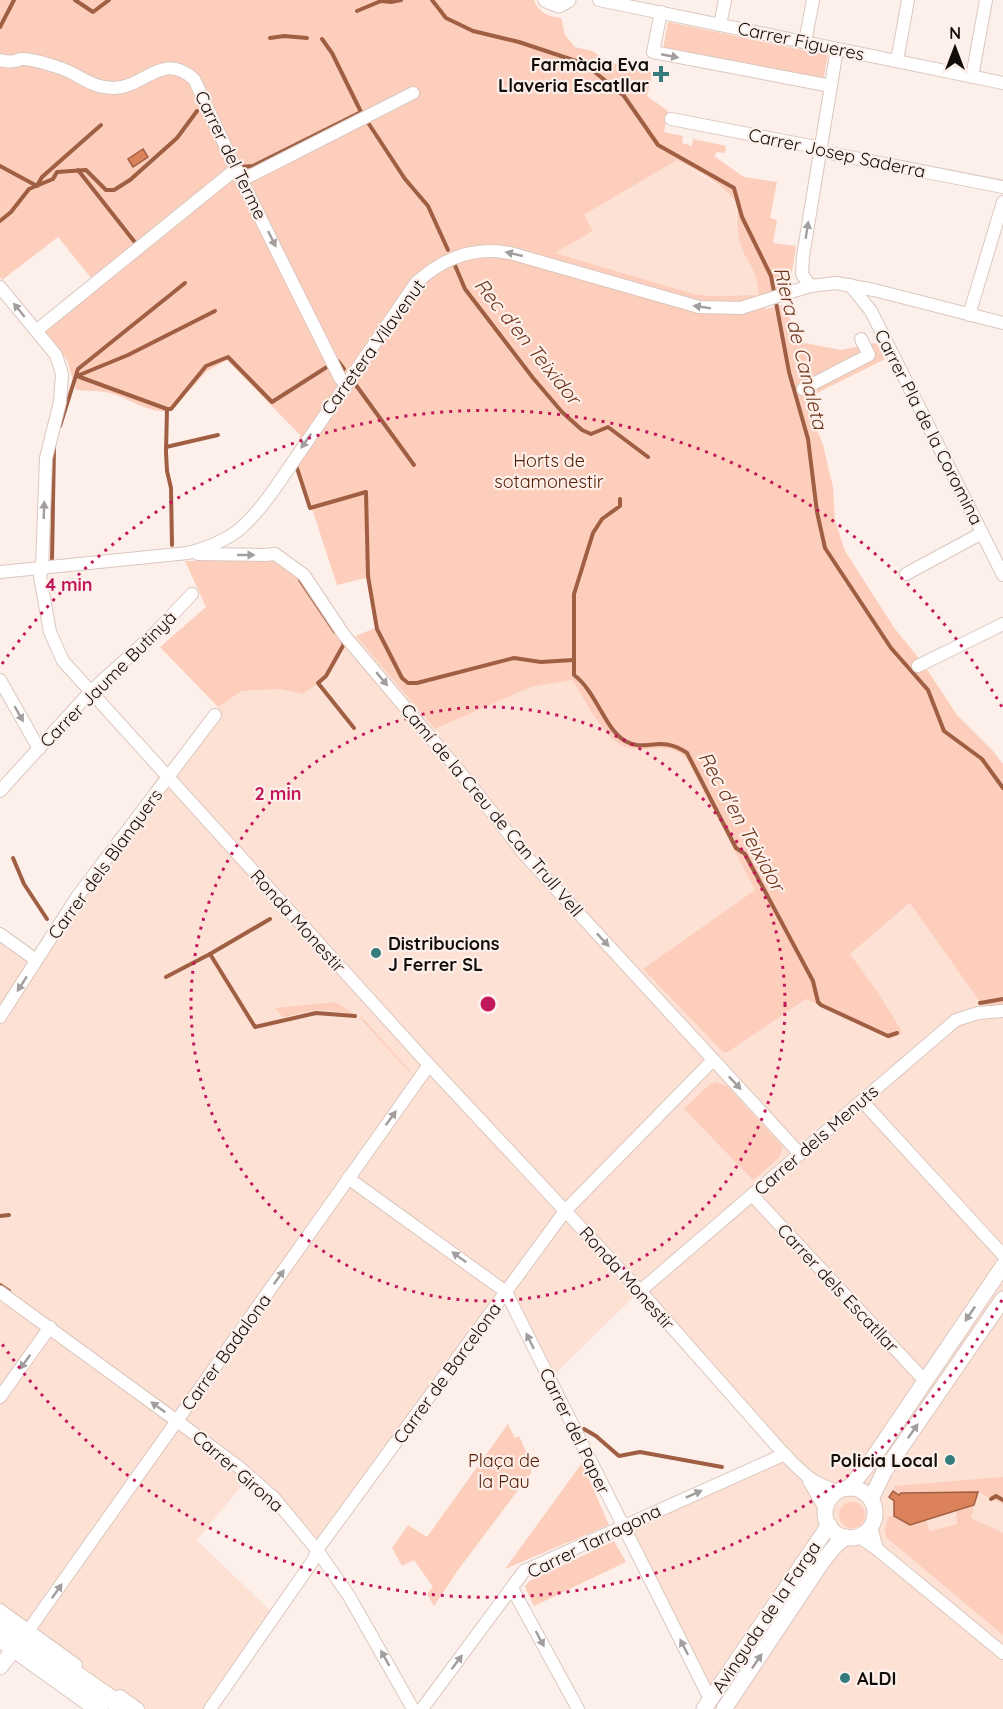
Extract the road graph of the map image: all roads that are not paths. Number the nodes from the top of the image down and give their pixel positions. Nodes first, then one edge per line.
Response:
1 (546, 0) edge
2 (568, 0) edge
3 (599, 0) edge
4 (725, 0) edge
5 (813, 0) edge
6 (908, 0) edge
7 (986, 0) edge
8 (662, 12) junction
9 (720, 25) junction
10 (805, 42) junction
11 (837, 49) junction
12 (0, 60) edge
13 (897, 61) junction
14 (972, 77) junction
15 (1003, 83) edge
16 (831, 86) junction
17 (413, 93) dead end
18 (671, 119) dead end
19 (819, 151) junction
20 (239, 174) junction
21 (1003, 187) edge
22 (1003, 201) edge
23 (850, 285) junction
24 (810, 286) junction
25 (0, 287) edge
26 (885, 293) junction
27 (871, 311) junction
28 (969, 315) junction
29 (1003, 323) edge
30 (36, 331) junction
31 (861, 339) dead end
32 (345, 384) junction
33 (803, 389) dead end
34 (982, 533) junction
35 (188, 553) junction
36 (42, 568) junction
37 (0, 572) edge
38 (906, 574) dead end
39 (1003, 575) edge
40 (192, 594) dead end
41 (1003, 624) edge
42 (918, 666) dead end
43 (0, 680) edge
44 (90, 692) junction
45 (215, 715) dead end
46 (39, 749) junction
47 (167, 777) junction
48 (0, 791) edge
49 (0, 934) edge
50 (36, 960) junction
51 (1003, 1011) edge
52 (0, 1017) edge
53 (713, 1060) junction
54 (429, 1065) junction
55 (862, 1101) junction
56 (800, 1154) junction
57 (348, 1178) junction
58 (752, 1195) junction
59 (565, 1211) junction
60 (1003, 1255) edge
61 (1003, 1266) edge
62 (640, 1291) junction
63 (0, 1292) edge
64 (506, 1292) junction
65 (1003, 1299) edge
66 (50, 1327) junction
67 (925, 1381) junction
68 (0, 1396) edge
69 (177, 1420) junction
70 (785, 1455) junction
71 (805, 1475) junction
72 (844, 1490) junction
73 (871, 1498) junction
74 (827, 1517) junction
75 (622, 1526) junction
76 (858, 1534) junction
77 (317, 1550) junction
78 (512, 1588) junction
79 (0, 1610) edge
80 (0, 1622) edge
81 (11, 1647) edge
82 (1003, 1653) edge
83 (707, 1704) edge
84 (84, 1709) edge
85 (99, 1709) edge
86 (125, 1709) edge
87 (138, 1709) edge
88 (210, 1709) edge
89 (413, 1709) edge
90 (422, 1709) edge
91 (578, 1709) edge
92 (724, 1709) edge

1 - 2 street
3 - 8 street, Carrer Figueres
4 - 9 street
5 - 10 street
6 - 13 street
7 - 14 street
8 - 9 street, Carrer Figueres
8 -> 16 street
9 - 10 street, Carrer Figueres
10 - 11 street, Carrer Figueres
11 - 13 street, Carrer Figueres
11 - 16 street
12 - 20 street, Carrer del Terme
13 - 14 street, Carrer Figueres
14 - 15 street, Carrer Figueres
16 - 19 street
17 - 20 street
18 - 19 street, Carrer Josep Saderra
19 - 21 street, Carrer Josep Saderra
24 -> 19 street
20 - 30 street
20 -> 32 street, Carrer del Terme
22 - 28 street
23 - 24 street, Carretera Vilavenut
23 - 26 street, Carretera Vilavenut
23 - 27 street, Carrer Pla de la Coromina
24 -> 32 street, Carretera Vilavenut
30 -> 25 street, Ronda Monestir
26 - 27 street, Carrer Pla de la Coromina
26 - 28 street, Carretera Vilavenut
27 - 34 street, Carrer Pla de la Coromina
28 - 29 street, Carretera Vilavenut
36 -> 30 street, Ronda Monestir
31 - 33 street
32 -> 35 street, Carretera Vilavenut
34 - 38 street
34 - 39 street, Carrer Pla de la Coromina
35 - 36 street, Carretera Vilavenut
35 -> 53 street, Camí de la Creu de Can Trull Vell
36 - 37 street, Carretera Vilavenut
36 - 44 street, Ronda Monestir
40 - 44 street, Carrer Jaume Butinyà
41 - 42 street
43 -> 46 street
44 - 46 street, Carrer Jaume Butinyà
44 - 47 street, Ronda Monestir
45 - 47 street, Carrer dels Blanquers
46 - 48 street, Carrer Jaume Butinyà
47 - 50 street, Carrer dels Blanquers
47 - 54 street, Ronda Monestir
49 - 50 street
50 -> 52 street, Carrer dels Blanquers
51 - 55 street, Carrer dels Menuts
53 -> 56 street, Camí de la Creu de Can Trull Vell
53 - 59 street, Carrer de Barcelona
57 -> 54 street, Carrer Badalona
54 - 59 street, Ronda Monestir
55 - 56 street, Carrer dels Menuts
55 - 60 street
56 - 58 street, Carrer dels Menuts
64 -> 57 street
69 -> 57 street, Carrer Badalona
58 - 62 street, Carrer dels Menuts
58 - 67 street, Carrer dels Escatllar
59 - 62 street, Ronda Monestir
59 - 64 street, Carrer de Barcelona
61 -> 67 street
62 - 70 street, Ronda Monestir
63 - 66 street, Carrer Girona
75 -> 64 street, Carrer del Paper
64 - 77 street, Carrer de Barcelona
73 -> 65 street
66 -> 68 street
69 -> 66 street, Carrer Girona
67 - 72 street
69 - 77 street, Carrer Girona
81 -> 69 street, Carrer Badalona
70 - 71 street, Ronda Monestir
75 -> 70 street, Carrer Tarragona
71 - 72 street, Ronda Monestir
71 - 74 street, Ronda Monestir
72 - 73 street
72 - 74 street
73 - 76 street
74 - 76 street
74 - 83 street, Avinguda de la Farga
75 - 78 street, Carrer Tarragona
83 -> 75 street, Carrer del Paper
76 - 82 street
92 -> 76 street, Avinguda de la Farga
77 - 88 street, Carrer de Barcelona
89 -> 77 street, Carrer Girona
90 -> 78 street, Carrer Tarragona
78 -> 91 street
79 - 81 street
80 - 81 main road
81 - 84 street
81 - 85 main road
81 - 86 main road
81 - 87 street

